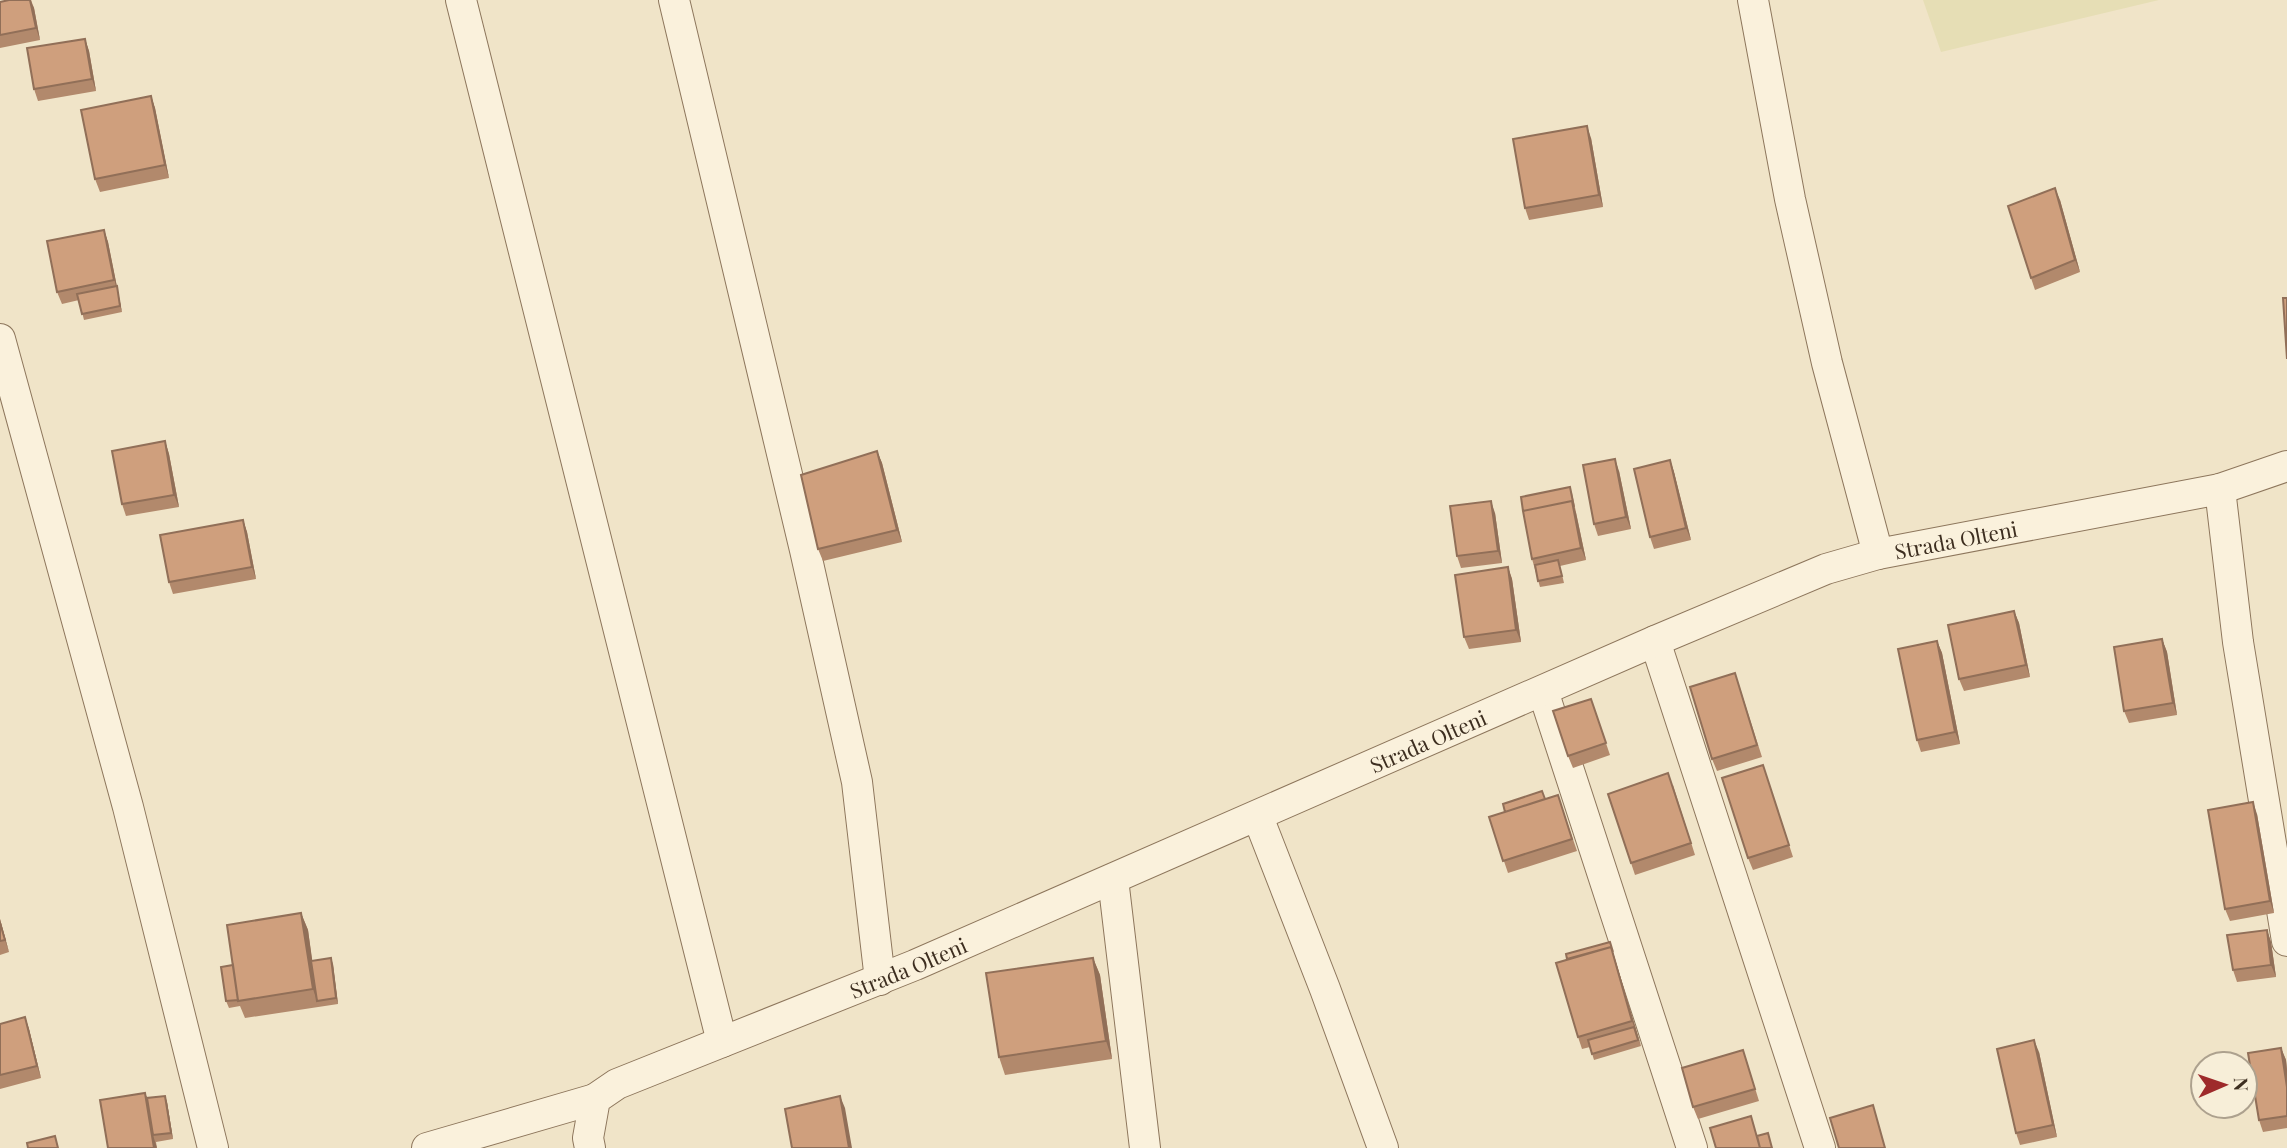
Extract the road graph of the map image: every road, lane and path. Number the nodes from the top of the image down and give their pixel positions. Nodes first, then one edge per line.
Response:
1 (461, 0) edge
2 (674, 0) edge
3 (1753, 0) edge
4 (0, 339) edge
5 (2287, 466) edge
6 (2220, 489) junction
7 (1878, 554) junction
8 (1655, 641) junction
9 (1543, 691) junction
10 (1258, 817) junction
11 (1113, 879) junction
12 (2287, 941) edge
13 (880, 979) junction
14 (722, 1042) junction
15 (595, 1098) junction
16 (213, 1148) edge
17 (427, 1148) edge
18 (590, 1148) edge
19 (1145, 1148) edge
20 (1383, 1148) edge
21 (1692, 1148) edge
22 (1820, 1148) edge

1 - 14 street
2 - 13 street
3 - 7 street
4 - 16 street
5 - 6 street, Strada Olteni
6 - 7 street, Strada Olteni
6 - 12 street
7 - 8 street, Strada Olteni
8 - 9 street, Strada Olteni
8 - 22 street
9 - 10 street, Strada Olteni
9 - 21 street
10 - 11 street, Strada Olteni
10 - 20 street
11 - 13 street, Strada Olteni
11 - 19 street
13 - 14 street, Strada Olteni
14 - 15 street, Strada Olteni
15 - 17 street, Strada Olteni
15 - 18 street

